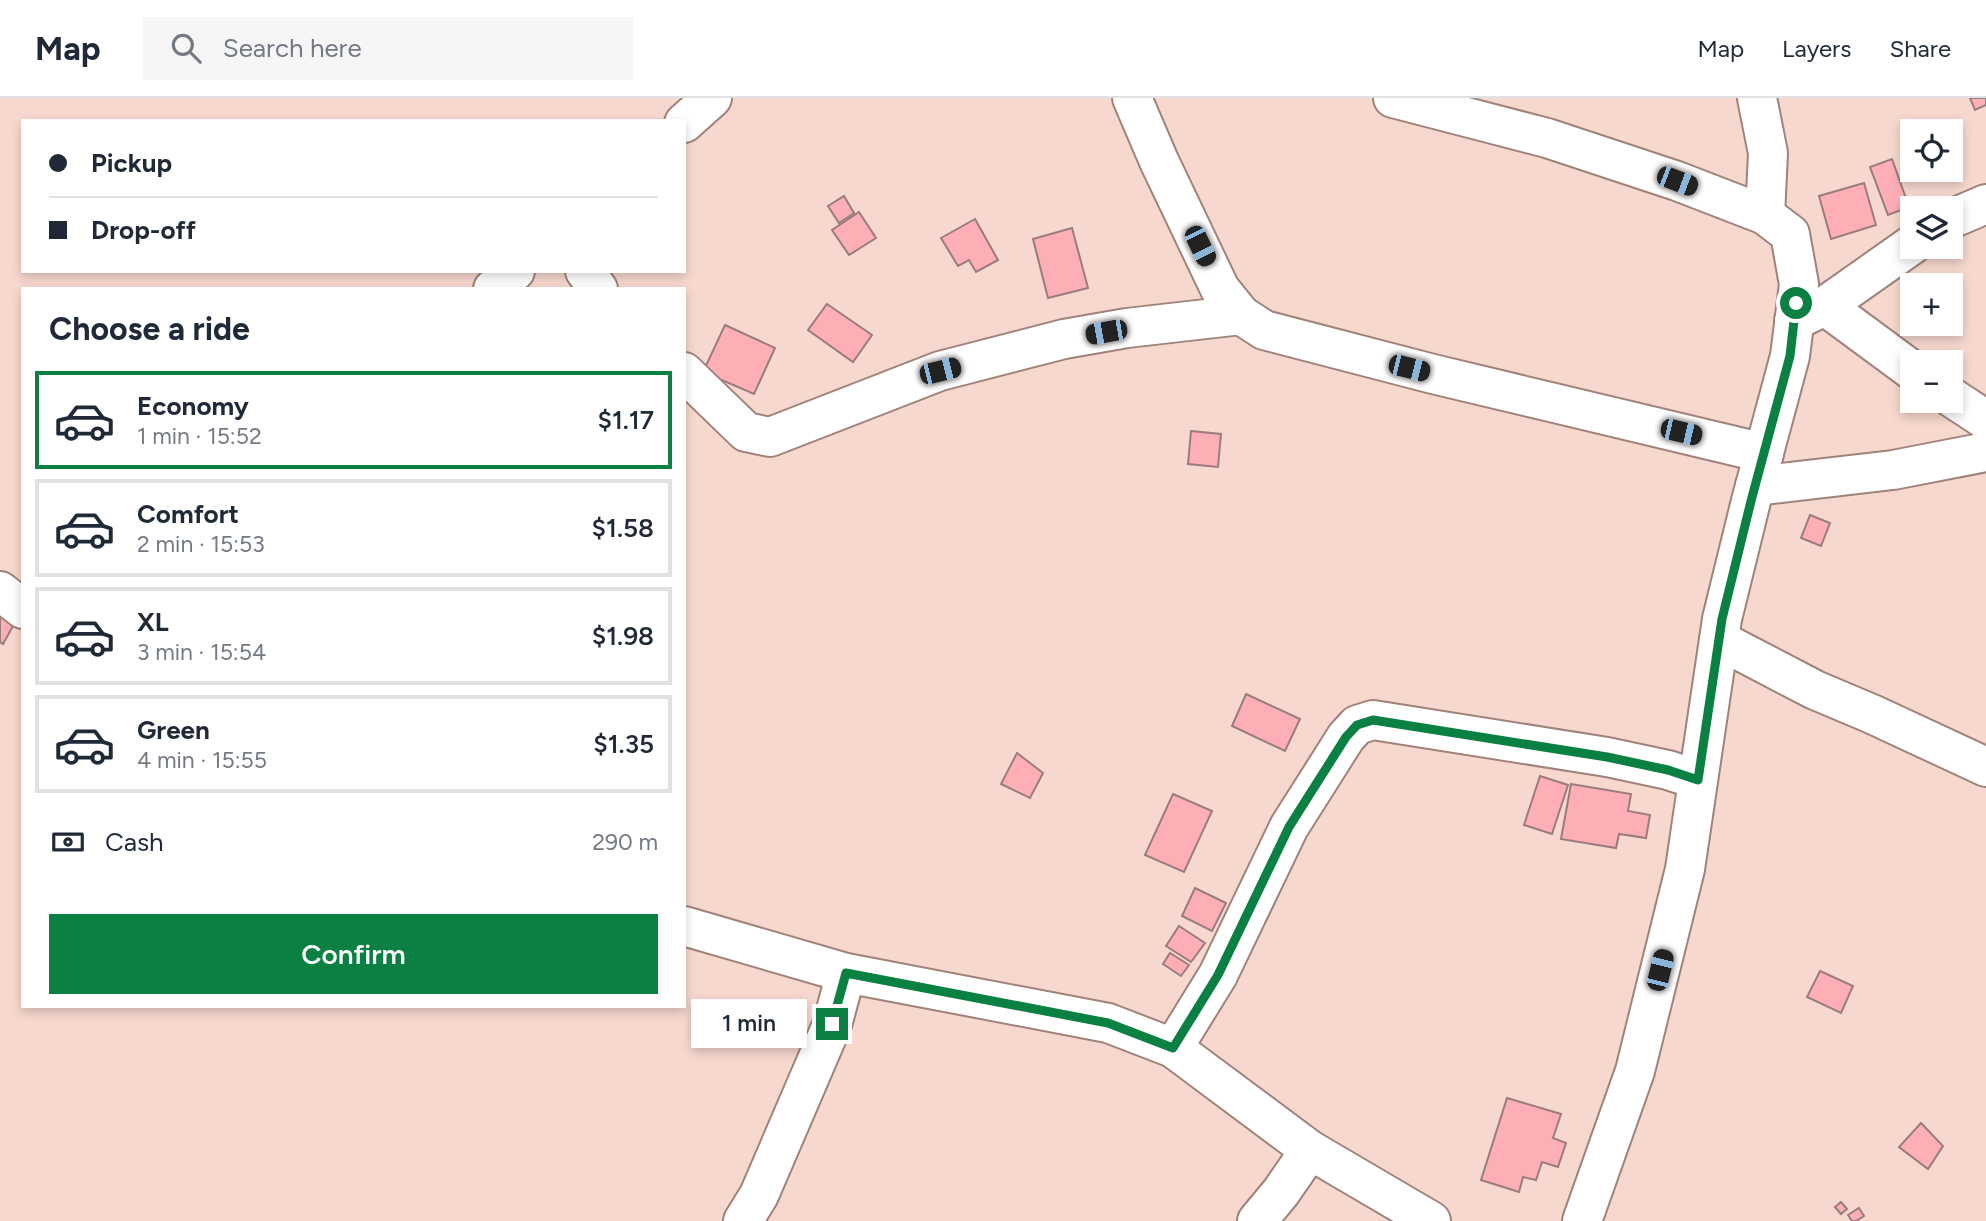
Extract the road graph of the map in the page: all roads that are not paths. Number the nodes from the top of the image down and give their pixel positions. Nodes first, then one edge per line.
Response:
1 (712, 98) edge
2 (1132, 98) edge
3 (1393, 98) edge
4 (1757, 98) edge
5 (686, 121) edge
6 (1986, 204) edge
7 (1963, 214) edge
8 (1765, 215) junction
9 (1900, 253) edge
10 (513, 273) edge
11 (495, 287) edge
12 (1809, 313) junction
13 (1241, 315) junction
14 (1900, 364) edge
15 (686, 374) edge
16 (1963, 405) edge
17 (1986, 420) edge
18 (1986, 452) edge
19 (1760, 470) junction
20 (0, 591) edge
21 (21, 607) edge
22 (1719, 640) junction
23 (1986, 767) edge
24 (1698, 780) junction
25 (686, 927) edge
26 (846, 973) junction
27 (1173, 1048) junction
28 (1310, 1150) junction
29 (743, 1221) edge
30 (1257, 1221) edge
31 (1431, 1221) edge
32 (1583, 1221) edge

1 - 5 street
2 - 13 street
3 - 8 street
4 - 8 street
6 - 7 street
8 - 12 street
9 - 12 street
10 - 11 street
12 - 14 street
12 - 19 street
13 - 15 street
13 - 19 street
16 - 17 street
18 - 19 street
19 - 22 street
20 - 21 street
22 - 23 street
22 - 24 street
24 - 27 street
24 - 32 street
25 - 26 street
26 - 27 street
26 - 29 street
27 - 28 street
28 - 30 street
28 - 31 street

